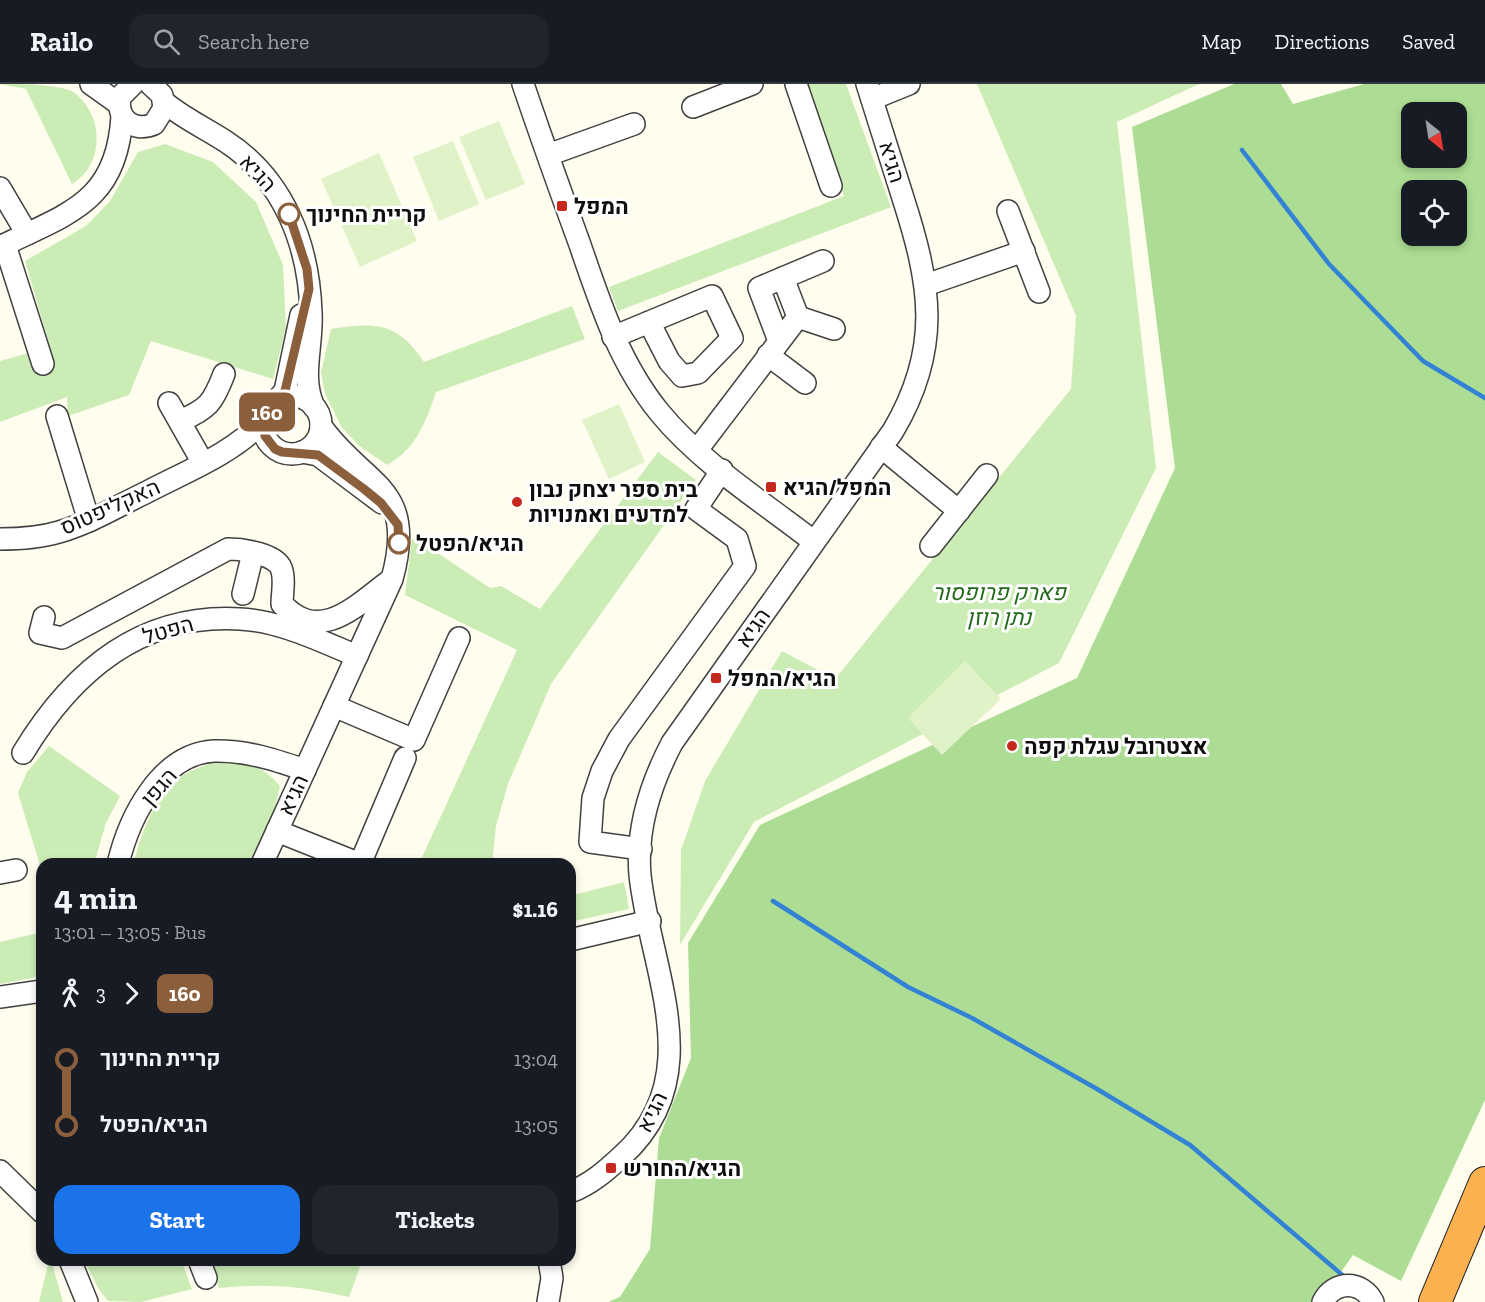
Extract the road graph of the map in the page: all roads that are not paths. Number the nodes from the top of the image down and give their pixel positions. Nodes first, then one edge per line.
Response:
1 (92, 84) edge
2 (134, 84) edge
3 (523, 84) edge
4 (752, 84) edge
5 (796, 84) edge
6 (909, 84) edge
7 (160, 91) edge
8 (870, 92) edge
9 (693, 106) dead end
10 (120, 110) junction
11 (154, 124) junction
12 (634, 124) dead end
13 (215, 135) junction
14 (548, 155) junction
15 (831, 186) dead end
16 (0, 188) edge
17 (1008, 211) dead end
18 (27, 234) junction
19 (2, 246) edge
20 (1024, 251) junction
21 (824, 261) dead end
22 (783, 278) junction
23 (926, 285) junction
24 (309, 289) junction
25 (1039, 292) dead end
26 (798, 317) junction
27 (649, 322) dead end
28 (834, 329) dead end
29 (614, 337) junction
30 (774, 348) junction
31 (43, 364) dead end
32 (224, 374) dead end
33 (805, 383) dead end
34 (275, 402) junction
35 (57, 416) dead end
36 (317, 416) junction
37 (263, 421) junction
38 (881, 447) junction
39 (697, 450) junction
40 (292, 452) junction
41 (209, 460) junction
42 (722, 470) junction
43 (987, 475) dead end
44 (960, 511) junction
45 (89, 521) junction
46 (398, 525) junction
47 (0, 538) edge
48 (813, 541) junction
49 (931, 546) dead end
50 (253, 553) junction
51 (392, 579) junction
52 (243, 594) dead end
53 (44, 617) dead end
54 (459, 638) dead end
55 (357, 656) junction
56 (334, 706) junction
57 (23, 753) dead end
58 (405, 758) dead end
59 (305, 770) junction
60 (277, 831) junction
61 (641, 849) junction
62 (120, 858) edge
63 (265, 858) edge
64 (345, 858) edge
65 (363, 858) edge
66 (650, 921) junction
67 (576, 939) edge
68 (36, 992) edge
69 (0, 997) edge
70 (0, 1171) edge
71 (1485, 1183) edge
72 (576, 1188) edge
73 (36, 1206) edge
74 (1461, 1237) junction
75 (72, 1266) edge
76 (550, 1266) edge
77 (87, 1302) edge
78 (548, 1302) edge
79 (1323, 1302) edge
80 (1373, 1302) edge
81 (1423, 1302) edge
82 (1435, 1302) edge

1 - 10 street
2 - 10 street
3 - 14 street
4 - 9 street
5 - 15 street
6 - 8 street
7 - 11 street
7 - 13 street, הגיא
8 - 23 street, הגיא
10 - 11 street, הגיא
10 - 18 street
11 - 13 street, הגיא
12 - 14 street
13 - 24 street, הגיא
14 - 29 street
16 - 18 street
17 - 20 street
18 - 19 street
19 - 31 street
20 - 23 street
20 - 25 street
21 - 22 street
22 - 26 street
22 - 30 street
23 - 38 street, הגיא
24 - 34 street, הגיא
24 - 36 street, הגיא
26 - 28 street
26 - 30 street
27 - 29 street
29 - 39 street
30 - 33 street
30 - 39 street
32 - 41 street
34 - 36 street
34 - 37 street
35 - 45 street
36 - 40 street
36 - 46 street, הגיא
37 - 40 street
37 - 41 street, האקליפטוס
38 - 44 street
38 - 48 street, הגיא
39 - 42 street
40 - 41 street, האקליפטוס
40 - 46 street
41 - 45 street, האקליפטוס
42 - 48 street
42 - 61 street
43 - 44 street
44 - 49 street
45 - 47 street, האקליפטוס
46 - 51 street, הגיא
48 - 61 street, הגיא
50 - 51 street
50 - 52 street
50 - 53 street
51 - 55 street, הגיא
54 - 56 street
55 - 56 street, הגיא
55 - 57 street, הפטל
56 - 59 street, הגיא
58 - 65 street
59 - 60 street, הגיא
59 - 62 street, הגפן
60 - 63 street, הגיא
60 - 64 street
61 - 66 street, הגיא
66 - 67 street
66 - 72 street, הגיא
68 - 69 street
70 - 73 street
71 - 74 highway
74 - 81 highway
74 - 82 highway
75 - 77 street
76 - 78 street
79 - 80 street

